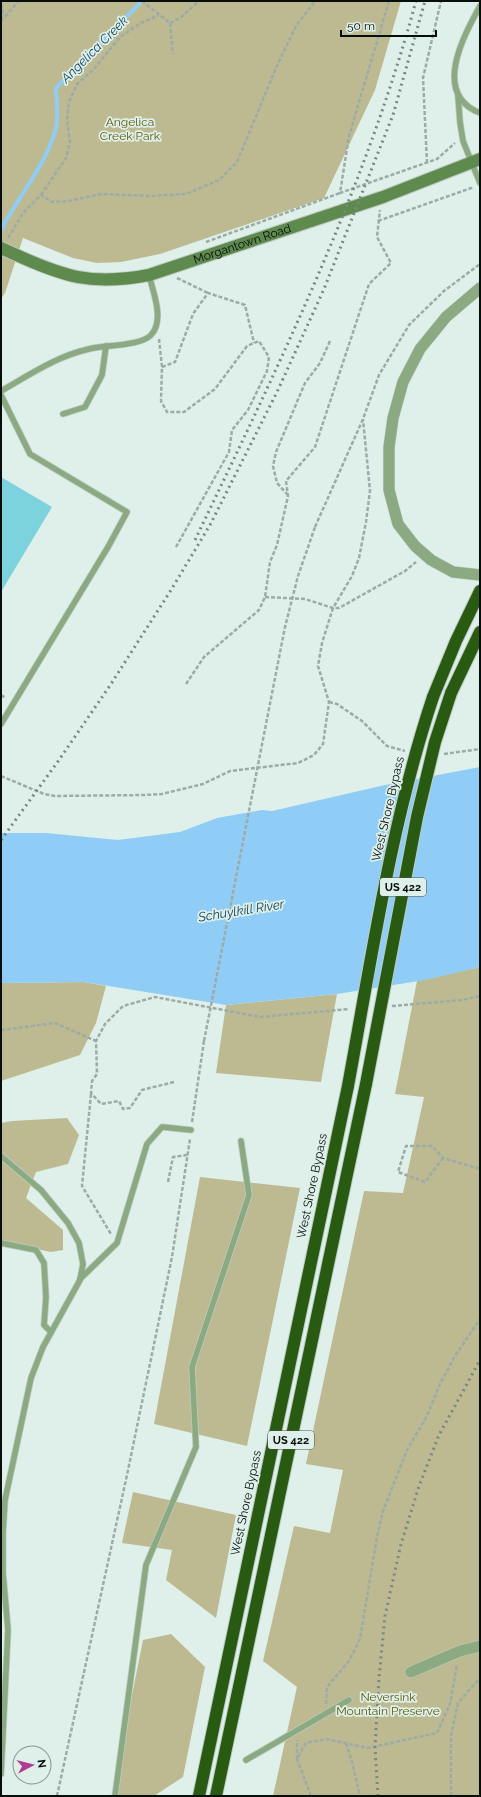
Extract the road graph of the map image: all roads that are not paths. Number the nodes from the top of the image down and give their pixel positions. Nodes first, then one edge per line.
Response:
1 (480, 6) edge
2 (458, 95) junction
3 (480, 113) edge
4 (476, 160) edge
5 (480, 184) edge
6 (7, 250) edge
7 (149, 275) junction
8 (480, 288) edge
9 (106, 346) junction
10 (1, 391) edge
11 (1, 394) edge
12 (63, 414) dead end
13 (480, 575) edge
14 (480, 591) edge
15 (480, 632) edge
16 (1, 724) edge
17 (191, 1130) road end
18 (241, 1141) dead end
19 (1, 1156) edge
20 (1, 1243) edge
21 (80, 1280) junction
22 (51, 1332) junction
23 (3, 1594) edge
24 (480, 1646) edge
25 (411, 1672) dead end
26 (349, 1700) dead end
27 (246, 1760) dead end
28 (1, 1774) edge
29 (115, 1796) edge
30 (199, 1796) edge
31 (216, 1796) edge

1 - 2 lane
2 - 3 lane
2 - 4 lane
4 - 5 lane
4 - 7 main road, Morgantown Road
6 - 7 main road, Morgantown Road
7 - 9 lane
8 - 13 street
9 - 10 lane
9 - 12 lane
11 - 16 lane
14 - 30 highway, West Shore Bypass / US 422, bridge
15 - 31 highway, US 422, bridge
17 - 21 lane
18 - 29 lane
19 - 21 lane
20 - 22 lane
21 - 22 lane
22 - 23 lane
23 - 28 lane
24 - 25 street
26 - 27 lane

